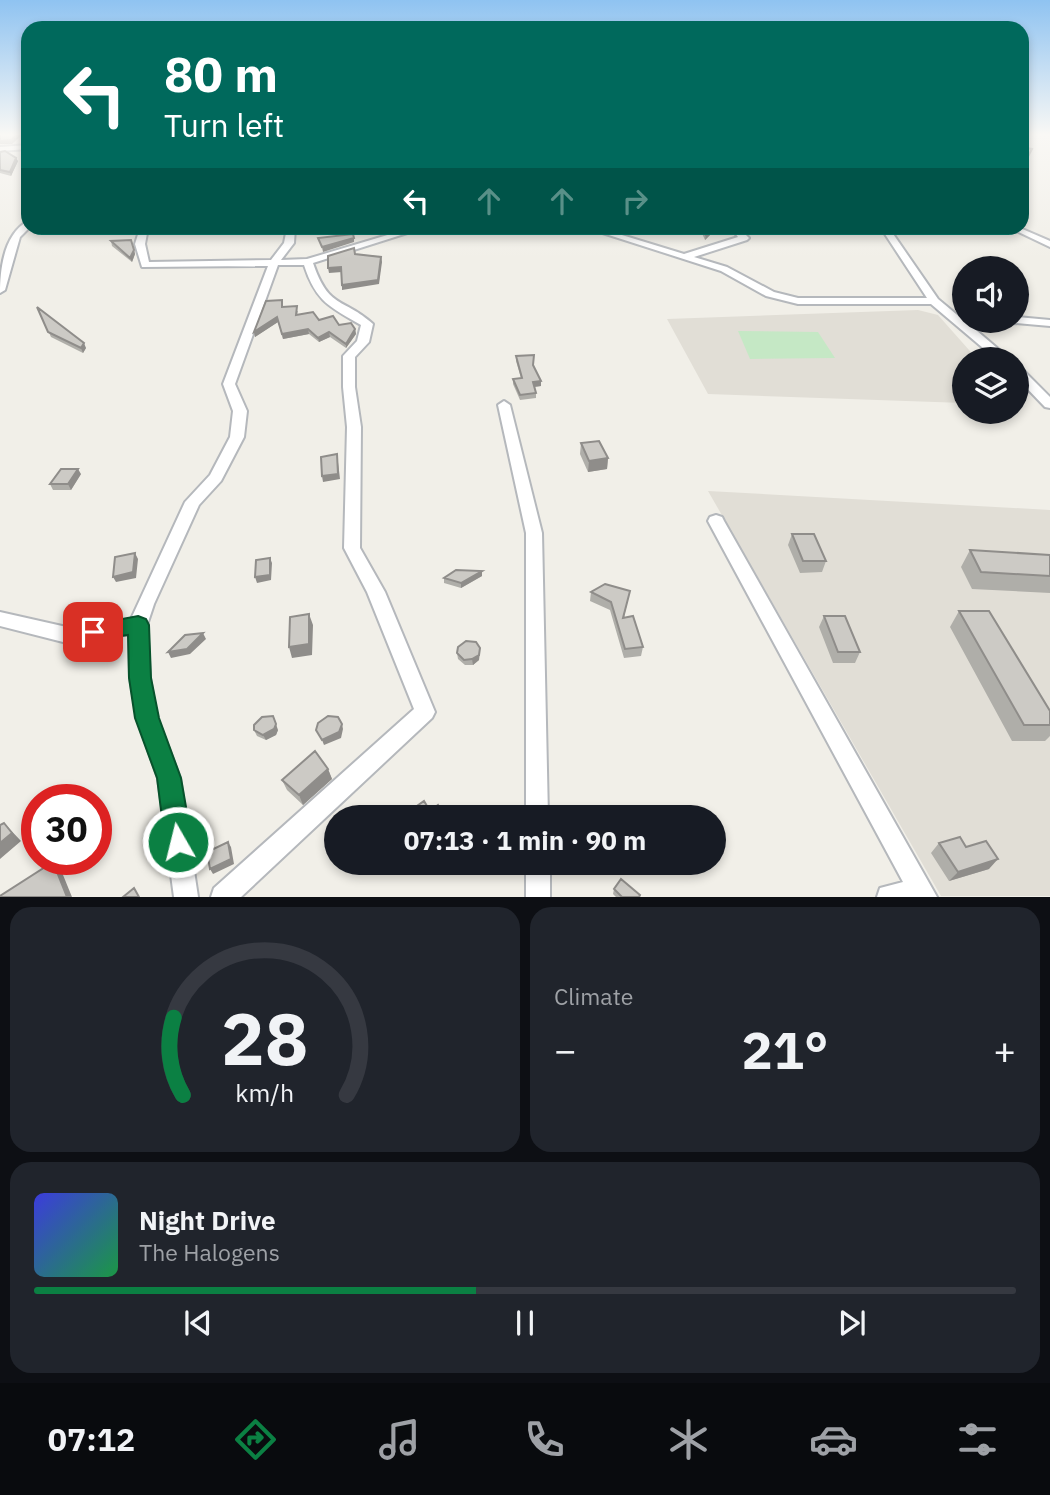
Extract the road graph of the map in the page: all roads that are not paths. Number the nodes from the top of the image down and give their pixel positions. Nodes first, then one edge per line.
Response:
1 (21, 231) edge
2 (142, 235) edge
3 (290, 235) edge
4 (396, 235) edge
5 (615, 235) edge
6 (741, 235) edge
7 (890, 235) edge
8 (1029, 235) edge
9 (1050, 244) edge
10 (686, 256) junction
11 (275, 261) junction
12 (308, 262) junction
13 (0, 290) edge
14 (934, 301) junction
15 (952, 314) edge
16 (1029, 321) edge
17 (1050, 323) edge
18 (974, 333) edge
19 (990, 347) edge
20 (1029, 383) edge
21 (1050, 404) edge
22 (504, 405) dead end
23 (716, 521) dead end
24 (0, 620) edge
25 (138, 625) junction
26 (537, 805) edge
27 (538, 875) edge
28 (923, 893) edge
29 (186, 897) edge
30 (223, 897) edge
31 (538, 897) edge
32 (889, 897) edge

1 - 13 street
2 - 11 street
3 - 11 street
4 - 12 street
5 - 10 street
6 - 10 street
7 - 14 street
8 - 9 street
10 - 14 street
11 - 12 street
11 - 25 street
12 - 30 street
14 - 15 street
16 - 17 street
18 - 19 street
20 - 21 street
22 - 26 street
23 - 28 street
24 - 25 street
25 - 29 street
27 - 31 street
28 - 32 street

